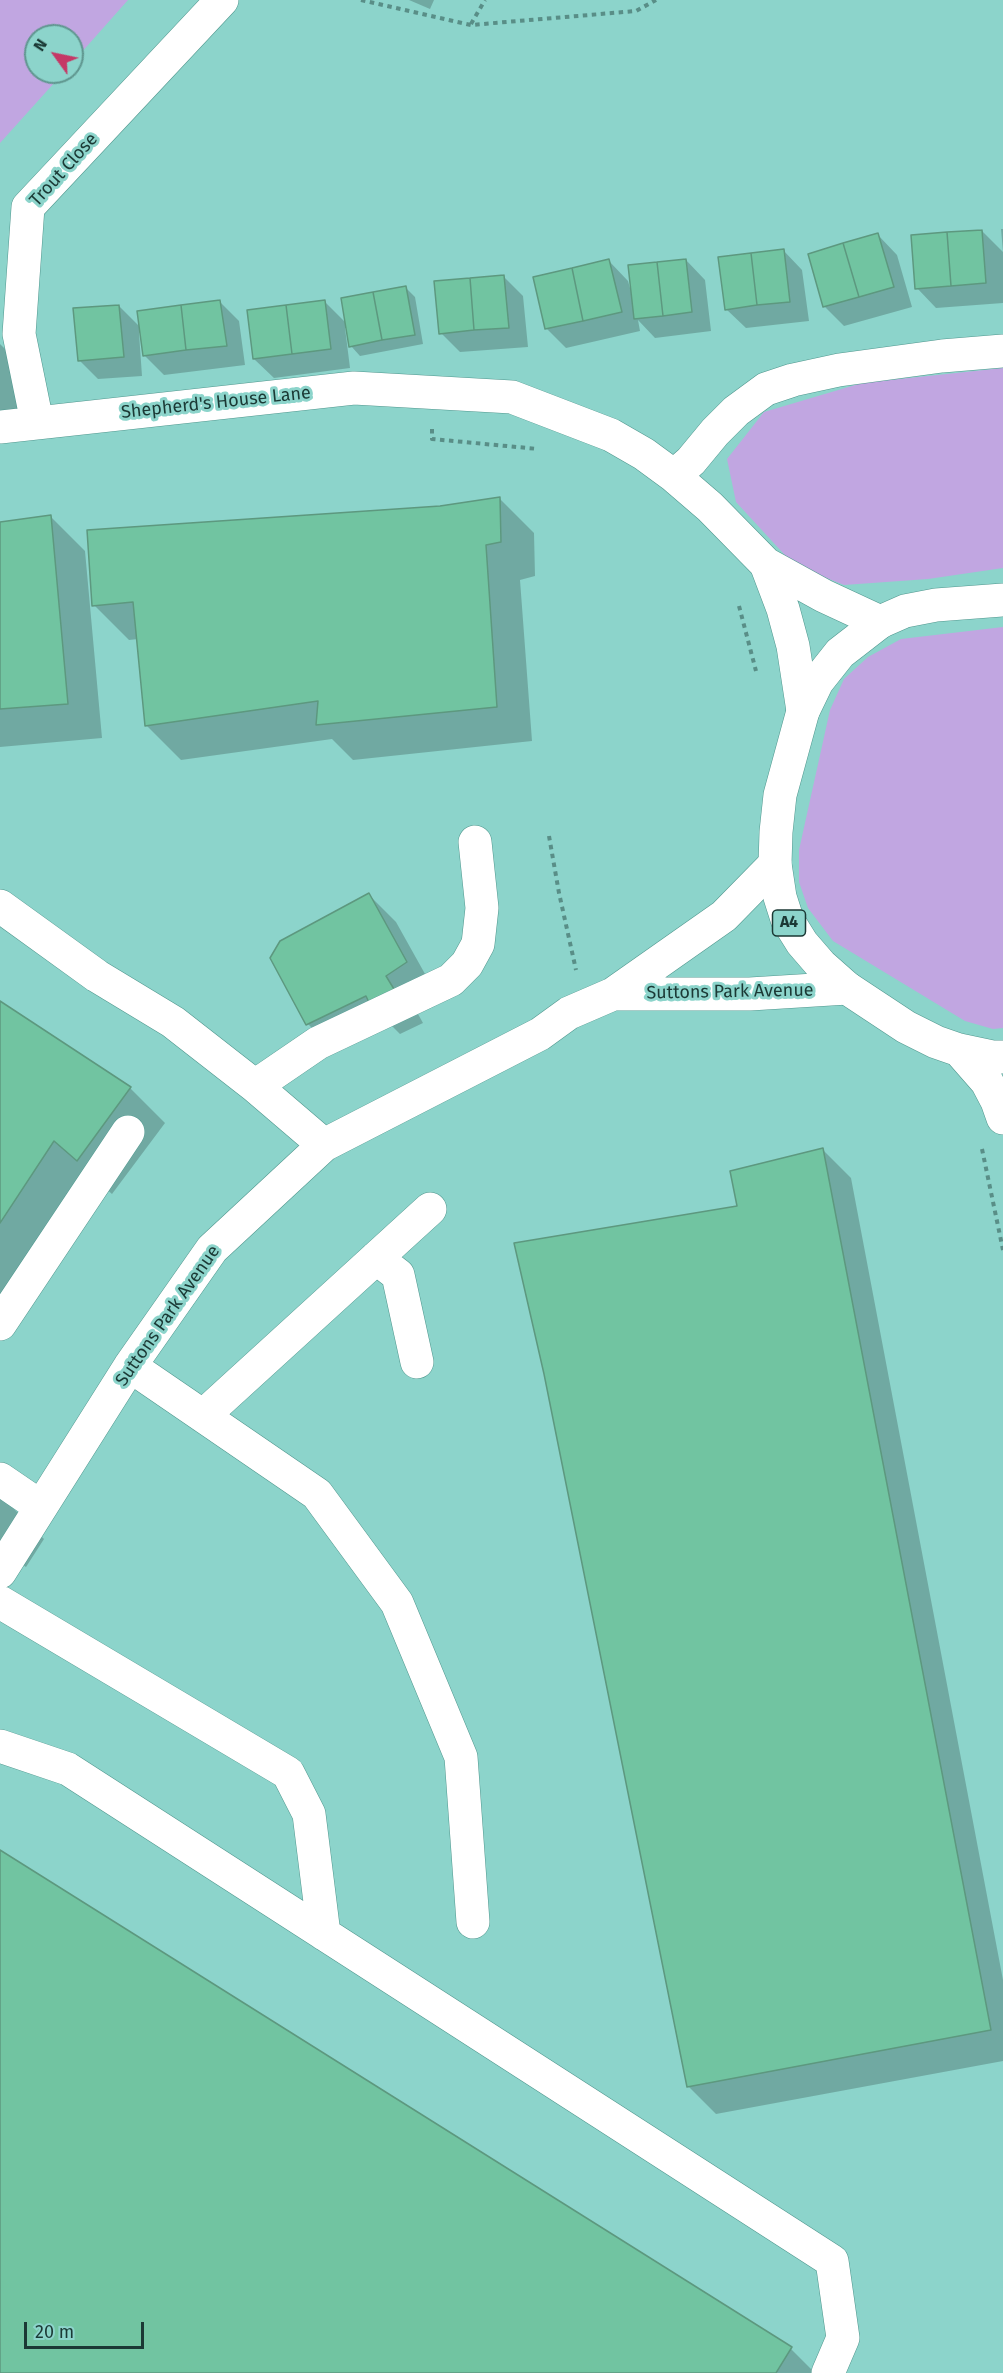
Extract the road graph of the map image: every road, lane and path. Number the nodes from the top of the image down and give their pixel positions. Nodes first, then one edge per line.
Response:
1 (222, 0) edge
2 (361, 0) edge
3 (485, 0) edge
4 (656, 0) edge
5 (471, 25) junction
6 (1003, 351) edge
7 (432, 393) junction
8 (37, 422) junction
9 (0, 427) edge
10 (545, 450) dead end
11 (674, 476) junction
12 (766, 564) junction
13 (738, 600) dead end
14 (1003, 600) edge
15 (880, 622) junction
16 (757, 672) dead end
17 (803, 711) junction
18 (549, 836) dead end
19 (475, 842) dead end
20 (775, 864) junction
21 (0, 906) edge
22 (847, 988) junction
23 (613, 994) junction
24 (569, 1013) junction
25 (959, 1050) junction
26 (1003, 1057) edge
27 (255, 1086) junction
28 (1003, 1118) edge
29 (128, 1132) dead end
30 (981, 1144) dead end
31 (324, 1145) junction
32 (430, 1209) dead end
33 (1003, 1250) edge
34 (376, 1258) junction
35 (0, 1324) edge
36 (417, 1362) dead end
37 (130, 1366) junction
38 (203, 1416) junction
39 (0, 1479) edge
40 (41, 1508) junction
41 (0, 1572) edge
42 (0, 1602) edge
43 (0, 1746) edge
44 (473, 1922) dead end
45 (324, 1934) junction
46 (828, 2373) edge

1 - 8 street, Trout Close
2 - 5 path
3 - 5 path
4 - 5 path
6 - 11 street
7 - 8 street, Shepherd's House Lane
7 - 10 path
7 - 11 street, Shepherd's House Lane
8 - 9 street, Shepherd's House Lane
11 - 12 street, Shepherd's House Lane
12 - 15 street, Shepherd's House Lane
12 - 17 street, Shepherd's House Lane
13 - 16 path
14 - 15 street, A4
15 - 17 street, A4
17 - 20 street, A4
18 - 24 path
19 - 27 street
20 - 22 street, A4
20 - 23 street, Suttons Park Avenue
21 - 27 street
22 - 23 street, Suttons Park Avenue
22 - 25 street, A4
23 - 24 street, Suttons Park Avenue
24 - 31 street, Suttons Park Avenue
25 - 26 street, A4
25 - 28 street, A4
27 - 31 street
29 - 35 street
30 - 33 path
31 - 37 street, Suttons Park Avenue
32 - 34 street
34 - 36 street
34 - 38 street
37 - 38 street
37 - 40 street, Suttons Park Avenue
38 - 44 street
39 - 40 street
40 - 41 street, Suttons Park Avenue
42 - 45 street
43 - 45 street
45 - 46 street

